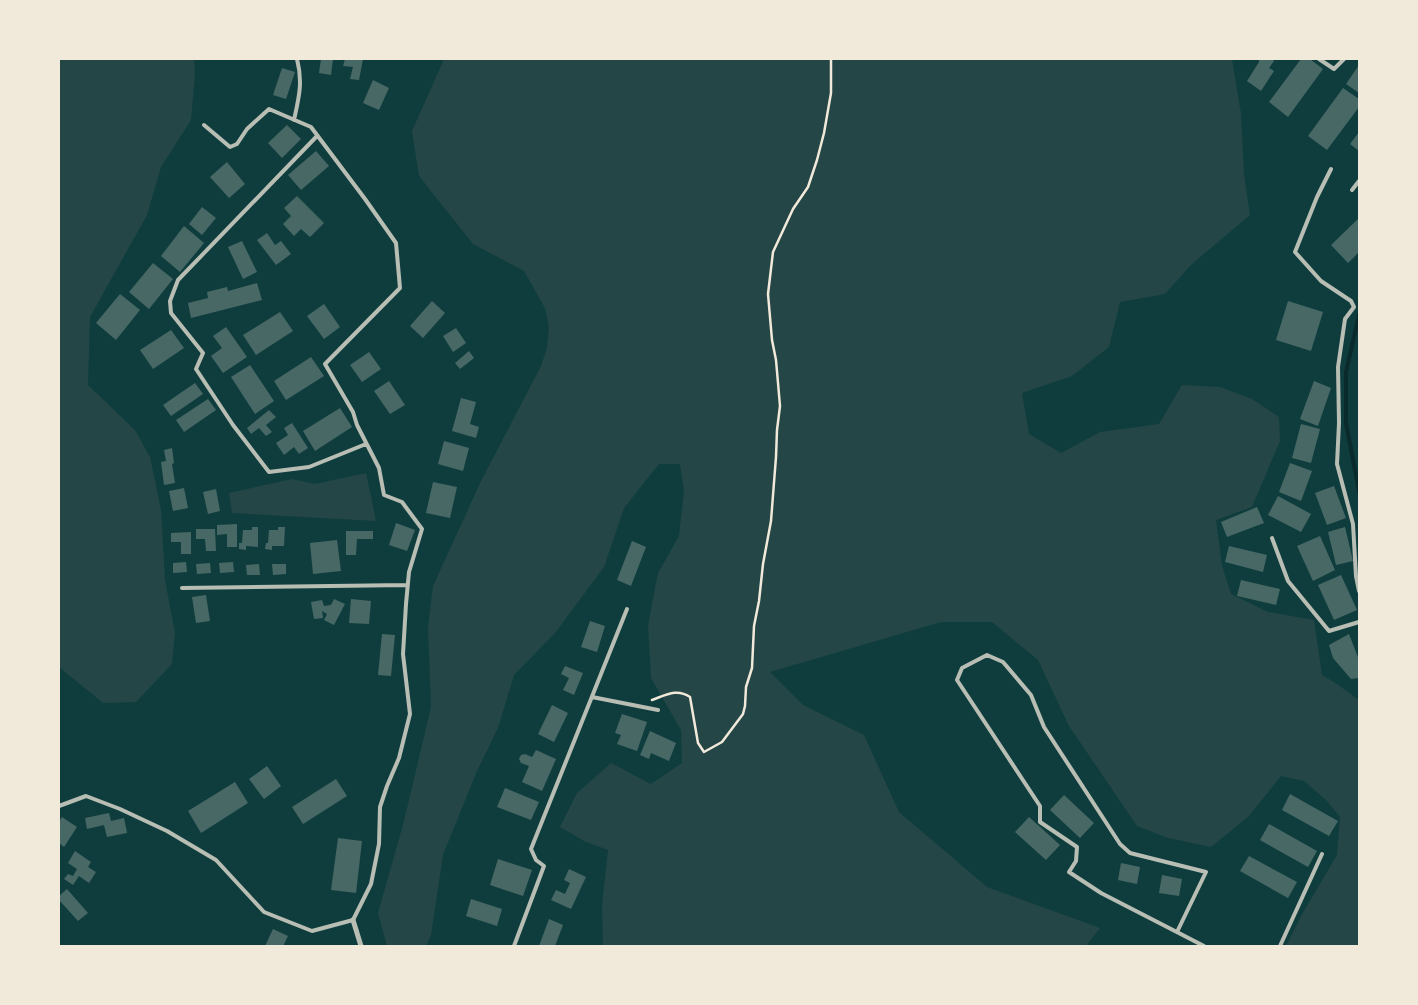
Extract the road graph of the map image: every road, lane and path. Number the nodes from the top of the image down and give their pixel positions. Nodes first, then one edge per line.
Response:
1 (297, 59) edge
2 (831, 59) edge
3 (1319, 59) edge
4 (1344, 59) edge
5 (294, 120) junction
6 (204, 125) dead end
7 (317, 136) junction
8 (1332, 169) dead end
9 (1359, 181) edge
10 (1352, 190) dead end
11 (1356, 307) edge
12 (366, 444) junction
13 (1272, 538) dead end
14 (407, 584) junction
15 (182, 588) dead end
16 (1359, 591) edge
17 (626, 609) dead end
18 (1359, 622) edge
19 (592, 697) junction
20 (635, 706) junction
21 (658, 710) dead end
22 (59, 806) edge
23 (1322, 854) dead end
24 (353, 920) junction
25 (1177, 932) junction
26 (361, 946) edge
27 (514, 946) edge
28 (1204, 946) edge
29 (1280, 946) edge

1 - 5 lane
2 - 20 path
3 - 4 lane
5 - 6 lane
5 - 7 lane
7 - 12 lane
7 - 12 lane
8 - 11 lane
9 - 10 lane
11 - 16 lane
12 - 14 lane
13 - 18 lane
14 - 15 lane
14 - 24 lane
17 - 19 lane
19 - 20 lane
19 - 27 lane
20 - 21 lane
22 - 24 lane
23 - 29 lane
24 - 26 street
25 - 25 lane
25 - 28 lane

